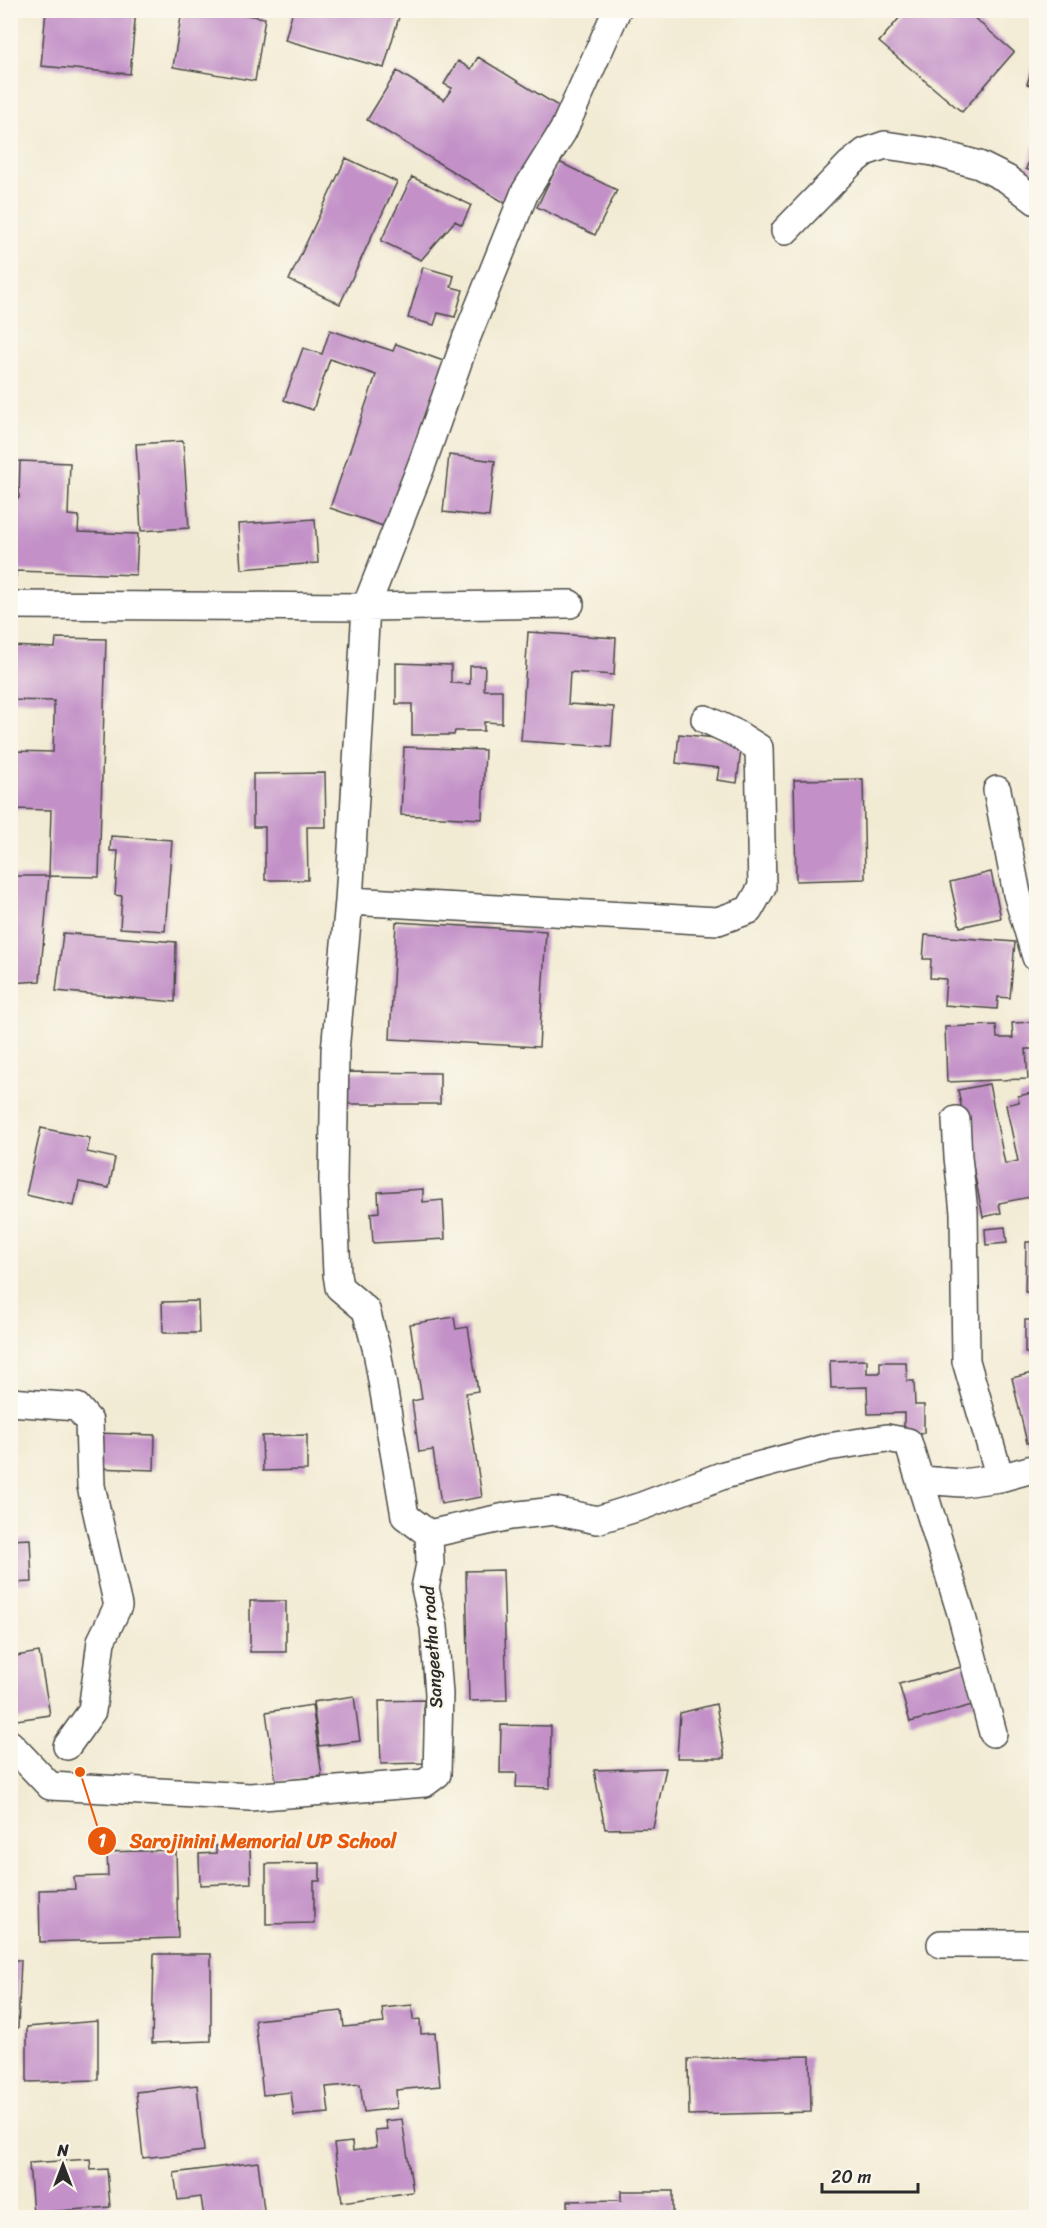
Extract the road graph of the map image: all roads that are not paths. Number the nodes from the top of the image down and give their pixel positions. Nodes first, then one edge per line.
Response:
1 (617, 10) edge
2 (1036, 201) edge
3 (785, 231) dead end
4 (570, 604) dead end
5 (10, 605) edge
6 (366, 607) junction
7 (705, 719) dead end
8 (997, 790) dead end
9 (349, 901) junction
10 (1036, 957) edge
11 (956, 1120) dead end
12 (10, 1402) edge
13 (1036, 1468) edge
14 (1000, 1478) junction
15 (921, 1480) junction
16 (429, 1534) junction
17 (993, 1733) dead end
18 (10, 1744) edge
19 (67, 1746) dead end
20 (940, 1944) dead end
21 (1036, 1944) edge

1 - 6 street
2 - 3 street
4 - 6 street
5 - 6 street
6 - 9 street
7 - 9 street
8 - 10 street
9 - 16 street
11 - 14 street
12 - 19 street
13 - 14 street
14 - 15 street
15 - 16 street
15 - 17 street
16 - 18 street, Sangeetha road
20 - 21 street

